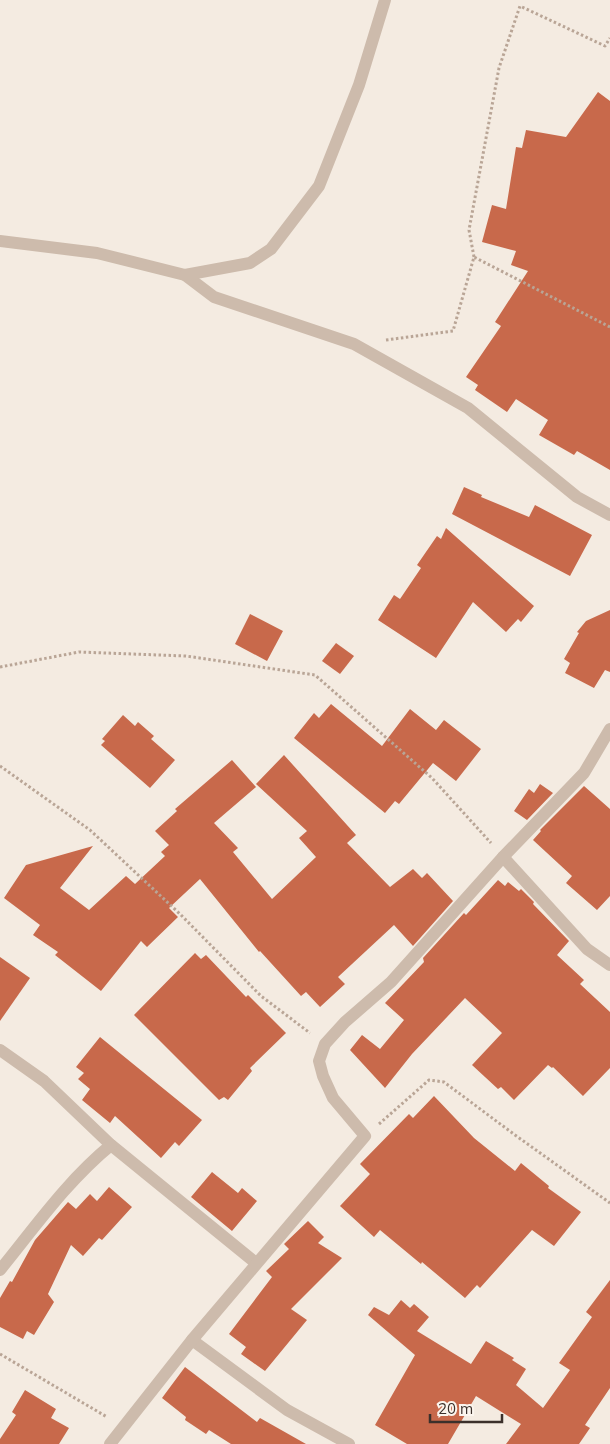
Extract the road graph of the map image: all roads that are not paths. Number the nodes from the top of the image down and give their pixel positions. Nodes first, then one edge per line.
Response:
1 (384, 0) edge
2 (0, 241) edge
3 (185, 274) junction
4 (610, 515) edge
5 (610, 729) edge
6 (503, 857) junction
7 (610, 965) edge
8 (0, 1050) edge
9 (112, 1145) junction
10 (256, 1264) junction
11 (0, 1270) edge
12 (192, 1340) junction
13 (110, 1444) edge
14 (349, 1444) edge

1 - 3 street
2 - 3 street
3 - 4 street
5 - 6 street
6 - 7 street
6 - 10 street
8 - 9 street
9 - 10 street
9 - 11 street
10 - 12 street
12 - 13 street
12 - 14 street

